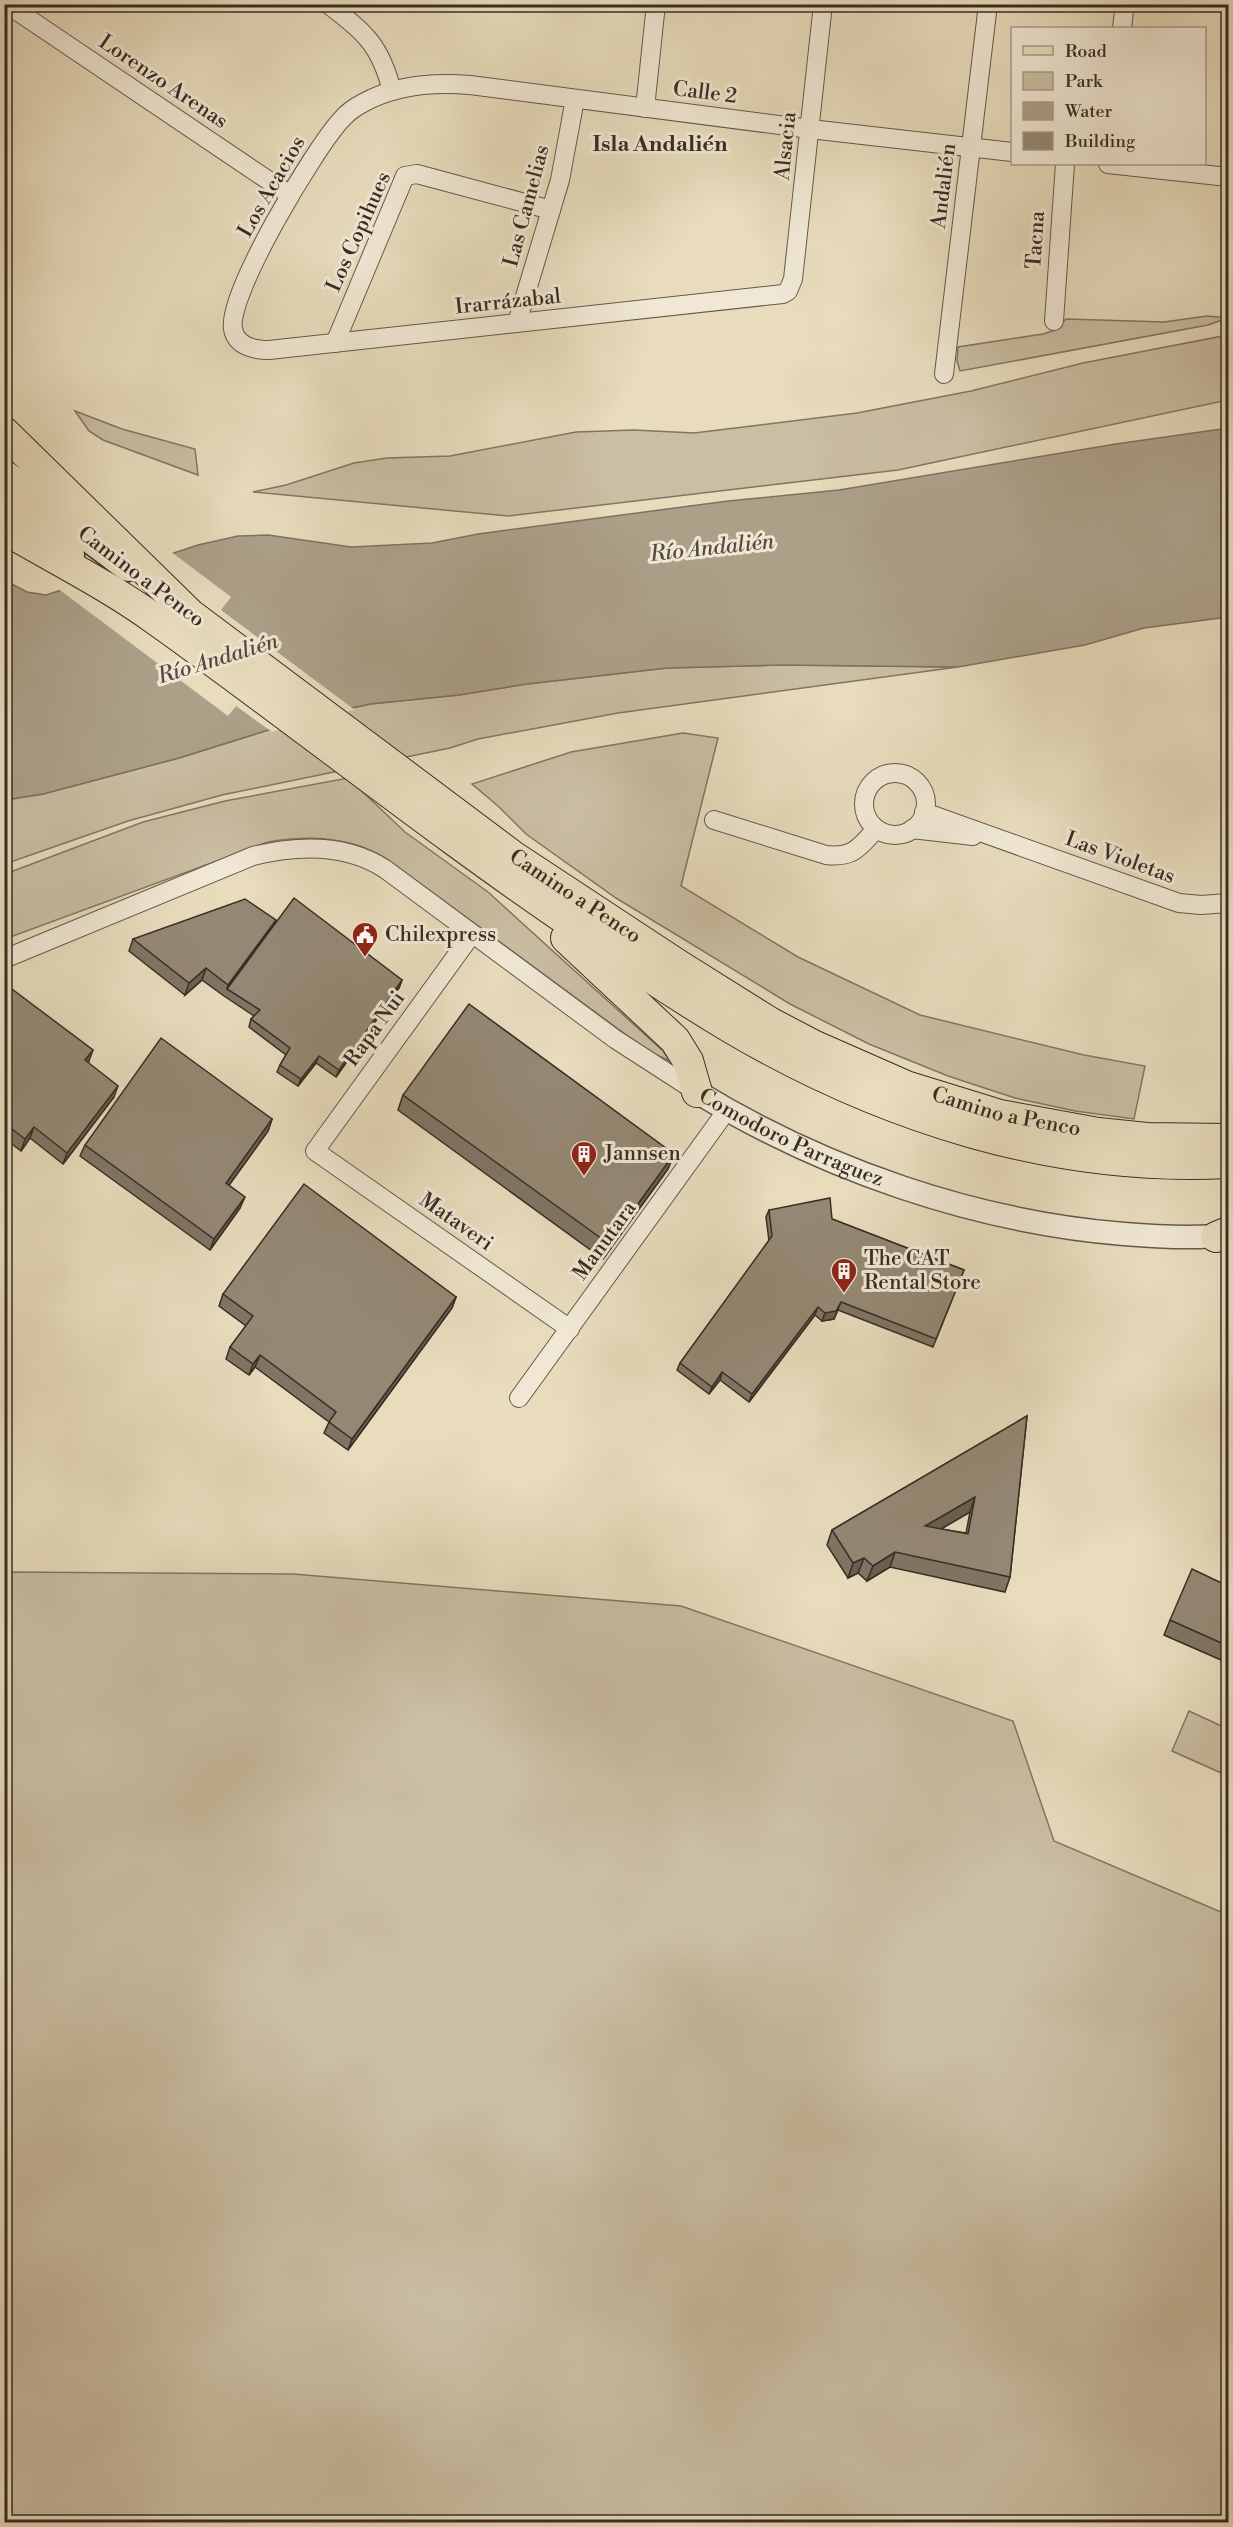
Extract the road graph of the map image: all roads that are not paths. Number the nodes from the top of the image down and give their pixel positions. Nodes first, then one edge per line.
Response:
1 (12, 4) edge
2 (656, 4) edge
3 (823, 4) edge
4 (988, 4) edge
5 (336, 7) edge
6 (392, 91) junction
7 (575, 99) junction
8 (645, 108) junction
9 (810, 129) junction
10 (971, 148) junction
11 (1011, 152) edge
12 (1065, 165) edge
13 (1117, 165) edge
14 (1228, 177) edge
15 (290, 195) junction
16 (551, 210) junction
17 (788, 291) joint
18 (1054, 321) dead end
19 (517, 323) junction
20 (236, 337) joint
21 (335, 343) junction
22 (944, 374) dead end
23 (4, 432) edge
24 (18, 484) edge
25 (4, 529) edge
26 (152, 617) junction
27 (924, 812) junction
28 (440, 816) junction
29 (714, 820) dead end
30 (876, 829) junction
31 (912, 830) junction
32 (999, 838) junction
33 (493, 871) junction
34 (1228, 903) edge
35 (472, 934) junction
36 (4, 959) edge
37 (698, 1092) junction
38 (727, 1110) junction
39 (1228, 1139) edge
40 (315, 1151) joint
41 (1228, 1163) edge
42 (1224, 1235) edge
43 (570, 1329) junction
44 (519, 1398) dead end

1 - 15 street, Lorenzo Arenas
2 - 8 street
3 - 9 street, Alsacia
4 - 10 street, Andalién
5 - 6 street
6 - 7 street, Calle 2
6 - 15 street, Los Acacios
7 - 8 street, Calle 2
7 - 16 street, Las Camelias
8 - 9 street, Calle 2
9 - 10 street, Calle 2
9 - 17 street, Alsacia
10 - 11 street, Calle 2
10 - 22 street, Andalién
12 - 18 street, Tacna
13 - 14 street
15 - 20 street, Los Acacios
16 - 19 street, Las Camelias
16 - 21 street, Los Copihues
17 - 19 street, Irarrázabal
19 - 21 street, Irarrázabal
20 - 21 street, Irarrázabal
23 - 24 highway, Camino a Penco
24 - 26 main road, Camino a Penco
24 - 28 highway, Camino a Penco
25 - 26 highway
26 - 28 highway, Camino a Penco
27 - 30 street
27 - 31 street
27 - 32 street
28 - 33 highway, Camino a Penco
28 - 39 highway, Camino a Penco
29 - 30 street
30 - 31 street
31 - 32 street
32 - 34 street, Las Violetas
33 - 37 highway
33 - 41 highway, Camino a Penco
35 - 36 street, Comodoro Parraguez
35 - 37 street, Comodoro Parraguez
35 - 40 street, Rapa Nui
37 - 38 street, Comodoro Parraguez
38 - 42 street, Comodoro Parraguez
38 - 43 street, Manutara
40 - 43 street, Mataveri
43 - 44 street, Manutara

